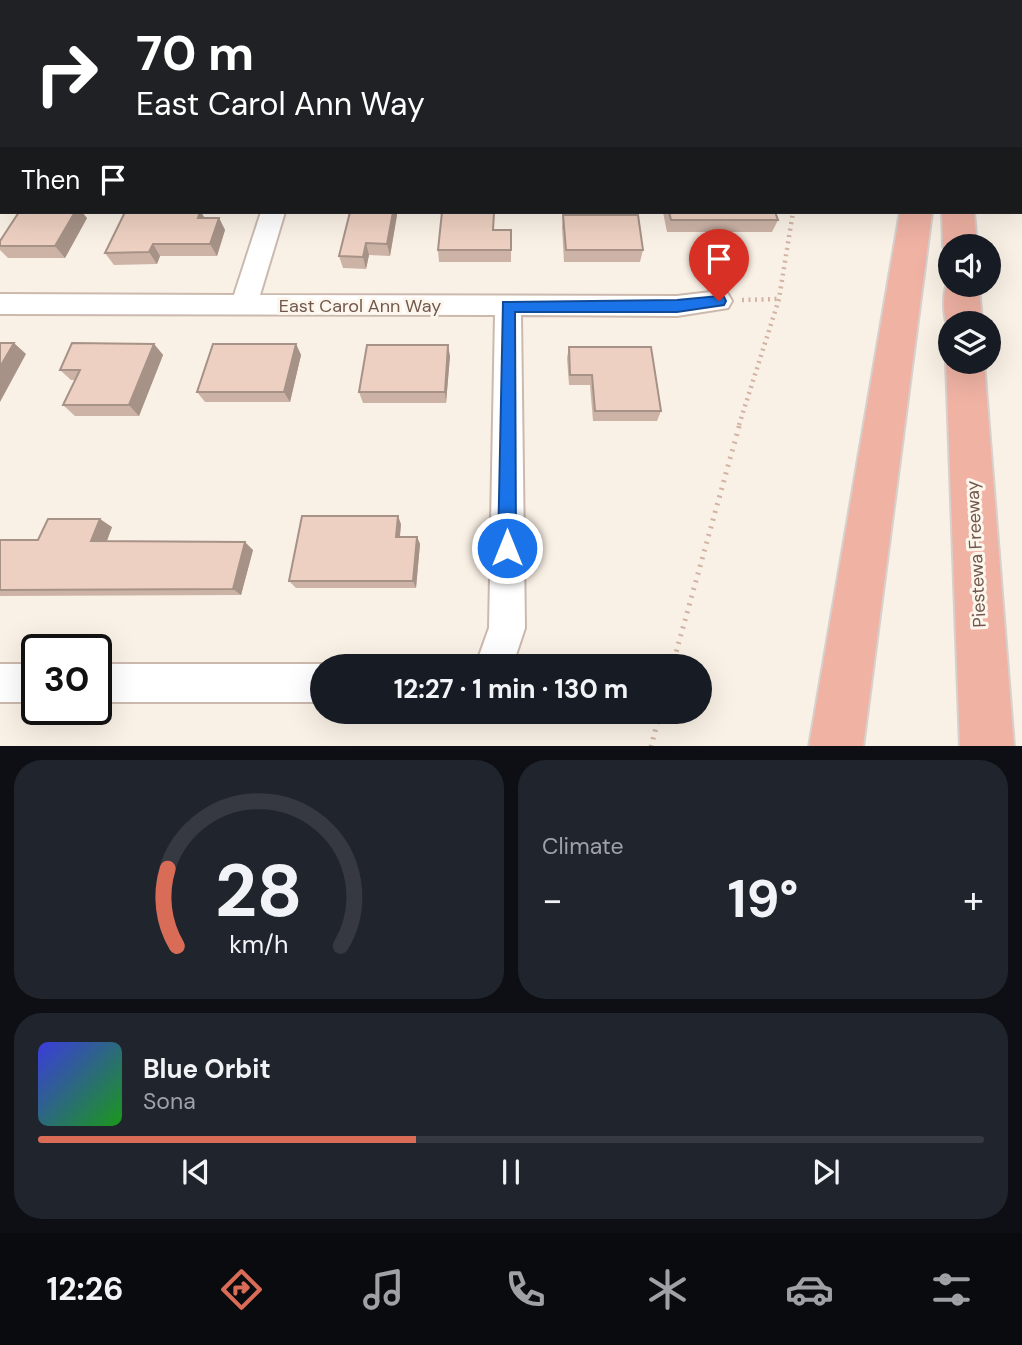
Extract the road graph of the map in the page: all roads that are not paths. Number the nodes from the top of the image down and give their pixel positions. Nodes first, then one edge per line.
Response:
1 (272, 214) edge
2 (916, 214) edge
3 (958, 214) edge
4 (959, 234) edge
5 (719, 301) road end
6 (0, 304) edge
7 (244, 305) junction
8 (508, 306) junction
9 (966, 374) edge
10 (498, 654) edge
11 (0, 683) edge
12 (21, 683) edge
13 (112, 683) edge
14 (310, 683) edge
15 (836, 746) edge
16 (986, 746) edge

1 - 7 street
2 - 15 highway
3 - 4 highway
5 - 8 street, East Carol Ann Way
6 - 7 street, East Carol Ann Way
7 - 8 street, East Carol Ann Way
8 - 10 street
9 - 16 highway, Piestewa Freeway
11 - 12 street
13 - 14 street

